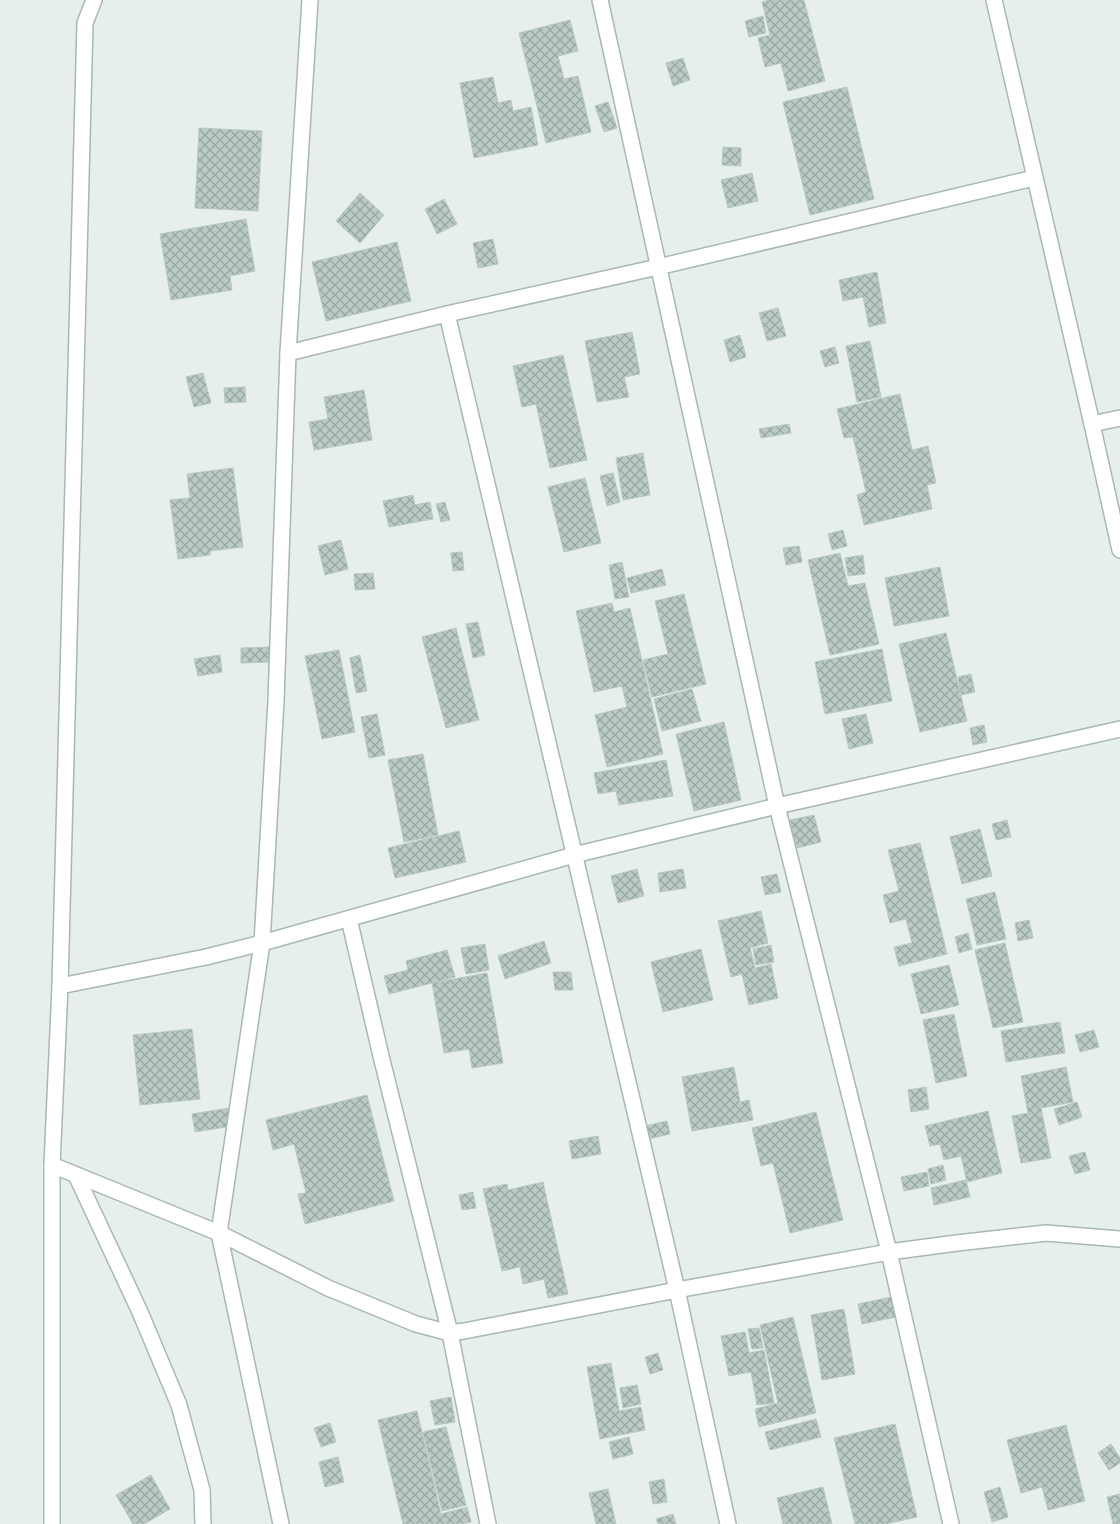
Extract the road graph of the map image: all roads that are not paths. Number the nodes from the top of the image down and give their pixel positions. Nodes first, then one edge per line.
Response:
1 (94, 0) edge
2 (310, 0) edge
3 (600, 0) edge
4 (994, 0) edge
5 (1034, 178) junction
6 (658, 267) junction
7 (447, 314) junction
8 (288, 353) junction
9 (1120, 418) edge
10 (1092, 424) junction
11 (1120, 550) edge
12 (1120, 730) edge
13 (777, 806) junction
14 (574, 855) junction
15 (349, 919) junction
16 (262, 943) junction
17 (60, 986) junction
18 (52, 1165) junction
19 (76, 1176) junction
20 (219, 1233) junction
21 (1120, 1239) edge
22 (889, 1252) junction
23 (677, 1290) junction
24 (450, 1332) junction
25 (52, 1524) edge
26 (203, 1524) edge
27 (281, 1524) edge
28 (488, 1524) edge
29 (728, 1524) edge
30 (951, 1524) edge

1 - 17 street
2 - 8 street
3 - 6 street
4 - 5 street
5 - 6 street
5 - 10 street
6 - 7 street
6 - 13 street
7 - 8 street
7 - 14 street
8 - 16 street
9 - 10 street
10 - 11 street
12 - 13 street
13 - 14 street
13 - 22 street
14 - 15 street
14 - 23 street
15 - 16 street
15 - 24 street
16 - 17 street
16 - 20 street
17 - 18 street
18 - 19 street
18 - 25 street
19 - 20 street
19 - 26 street
20 - 24 street
20 - 27 street
21 - 22 street
22 - 23 street
22 - 30 street
23 - 24 street
23 - 29 street
24 - 28 street

